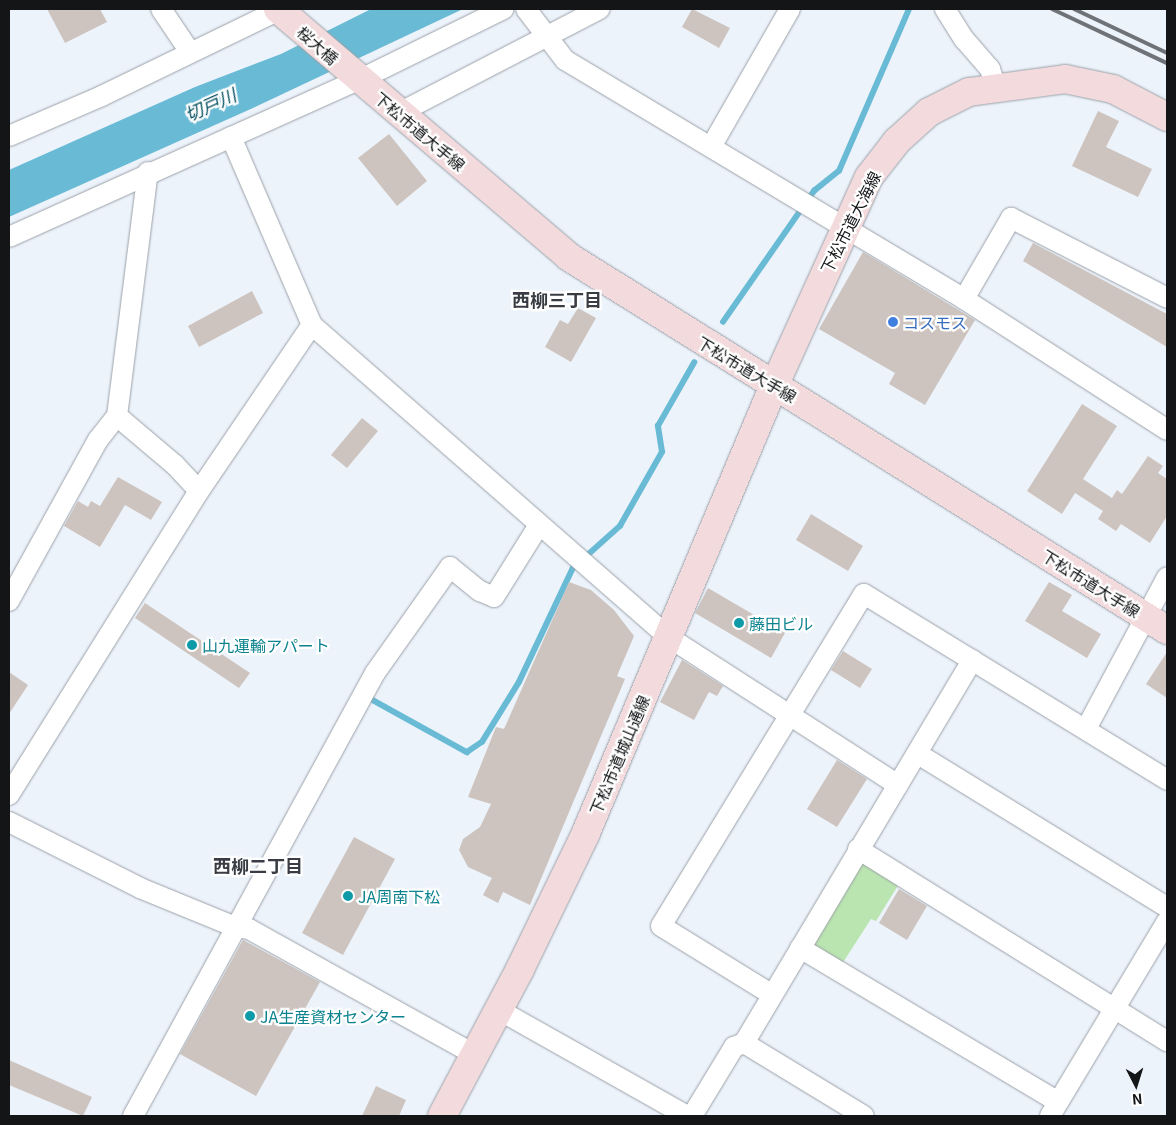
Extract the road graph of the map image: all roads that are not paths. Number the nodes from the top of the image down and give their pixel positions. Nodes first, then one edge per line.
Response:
1 (161, 9) edge
2 (503, 9) edge
3 (526, 9) edge
4 (600, 9) edge
5 (790, 9) edge
6 (945, 9) edge
7 (281, 11) edge
8 (550, 38) junction
9 (190, 52) junction
10 (355, 77) junction
11 (996, 87) junction
12 (399, 113) junction
13 (1167, 117) edge
14 (9, 136) edge
15 (231, 137) junction
16 (711, 147) junction
17 (148, 172) junction
18 (844, 228) junction
19 (9, 237) edge
20 (1167, 298) edge
21 (964, 299) junction
22 (312, 325) junction
23 (775, 384) junction
24 (117, 416) junction
25 (1167, 430) edge
26 (199, 491) junction
27 (539, 525) junction
28 (1167, 577) edge
29 (9, 601) edge
30 (1156, 623) edge
31 (670, 638) junction
32 (972, 660) junction
33 (790, 714) junction
34 (1086, 728) junction
35 (918, 754) junction
36 (1167, 780) edge
37 (898, 785) junction
38 (9, 795) edge
39 (9, 822) edge
40 (858, 849) junction
41 (1167, 908) edge
42 (1167, 922) edge
43 (235, 927) junction
44 (800, 948) junction
45 (770, 994) junction
46 (1116, 1008) junction
47 (499, 1010) junction
48 (1167, 1041) edge
49 (744, 1043) junction
50 (475, 1055) junction
51 (1054, 1109) edge
52 (133, 1116) edge
53 (442, 1116) edge
54 (687, 1116) edge
55 (692, 1116) edge
56 (864, 1116) edge

1 - 9 street
2 - 10 street
3 - 8 street
4 - 8 street
5 - 16 street
6 - 11 street
7 - 9 street
7 - 10 street, 桜大橋
8 - 12 street
8 - 16 street
9 - 14 street
10 - 12 street, 下松市道大手線
10 - 15 street
11 - 13 street, 下松市道大海線
11 - 18 street, 下松市道大海線
12 - 23 street, 下松市道大手線
15 - 17 street
15 - 22 street
16 - 18 street
17 - 19 street
17 - 24 street
18 - 21 street
18 - 23 street, 下松市道大海線
20 - 21 street
21 - 25 street
22 - 26 street
22 - 27 street
23 - 30 street, 下松市道大手線
23 - 31 street, 下松市道城山通線
24 - 26 street
24 - 29 street
26 - 38 street
27 - 31 street
27 - 43 street
28 - 30 street
30 - 34 street
31 - 33 street
31 - 47 street, 下松市道城山通線
32 - 33 street
32 - 34 street
32 - 35 street
33 - 37 street
33 - 45 street
34 - 36 street
35 - 37 street
35 - 41 street
37 - 40 street
39 - 43 street
40 - 44 street
40 - 46 street
42 - 46 street
43 - 50 street
43 - 52 street
44 - 45 street
44 - 51 street
45 - 49 street
46 - 48 street
46 - 51 street
47 - 50 street, 下松市道城山通線
47 - 54 street
49 - 55 street
49 - 56 street
50 - 53 street, 下松市道城山通線

